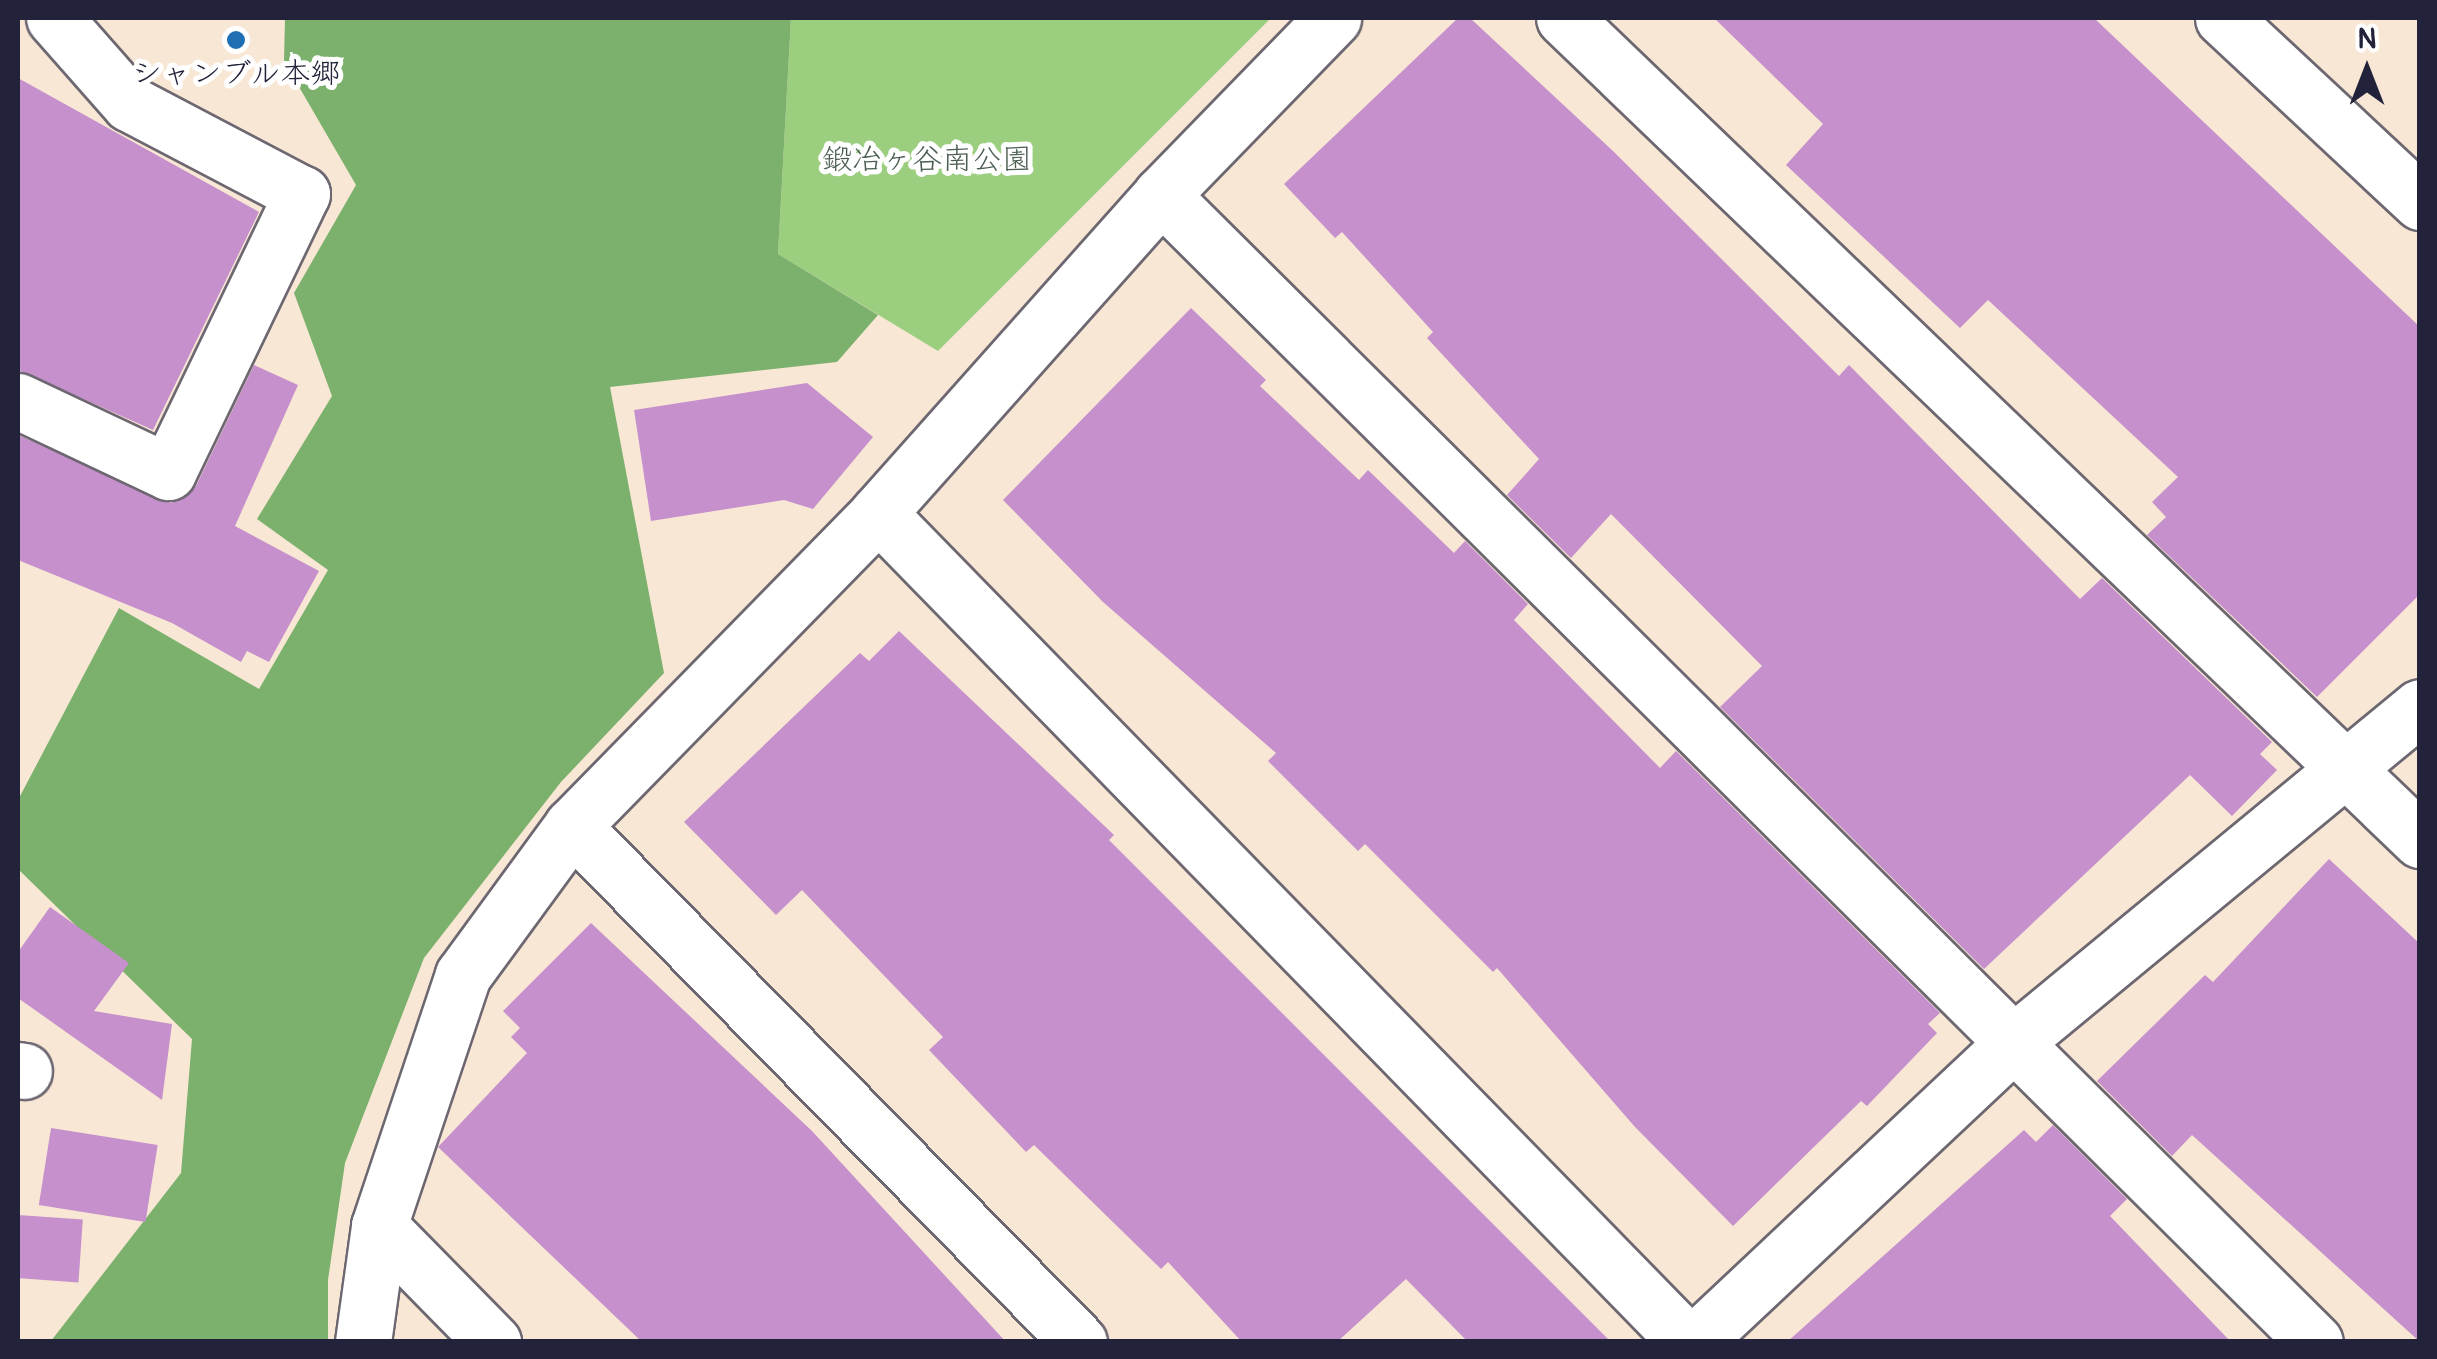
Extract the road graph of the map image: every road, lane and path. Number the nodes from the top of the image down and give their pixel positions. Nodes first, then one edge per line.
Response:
1 (54, 18) edge
2 (1333, 18) edge
3 (1564, 18) edge
4 (2223, 18) edge
5 (1162, 195) junction
6 (2420, 202) edge
7 (18, 401) edge
8 (878, 513) junction
9 (2420, 707) edge
10 (2347, 769) junction
11 (572, 826) junction
12 (2420, 840) edge
13 (2014, 1042) junction
14 (379, 1226) junction
15 (363, 1342) edge
16 (493, 1342) edge
17 (1079, 1342) edge
18 (1687, 1342) edge
19 (1696, 1342) edge
20 (2315, 1342) edge

1 - 7 street
2 - 5 street
3 - 10 street
4 - 6 street
5 - 8 street
5 - 13 street
8 - 11 street
8 - 18 street
9 - 10 street
10 - 12 street
10 - 13 street
11 - 14 street
11 - 17 street
13 - 19 street
13 - 20 street
14 - 15 street
14 - 16 street

